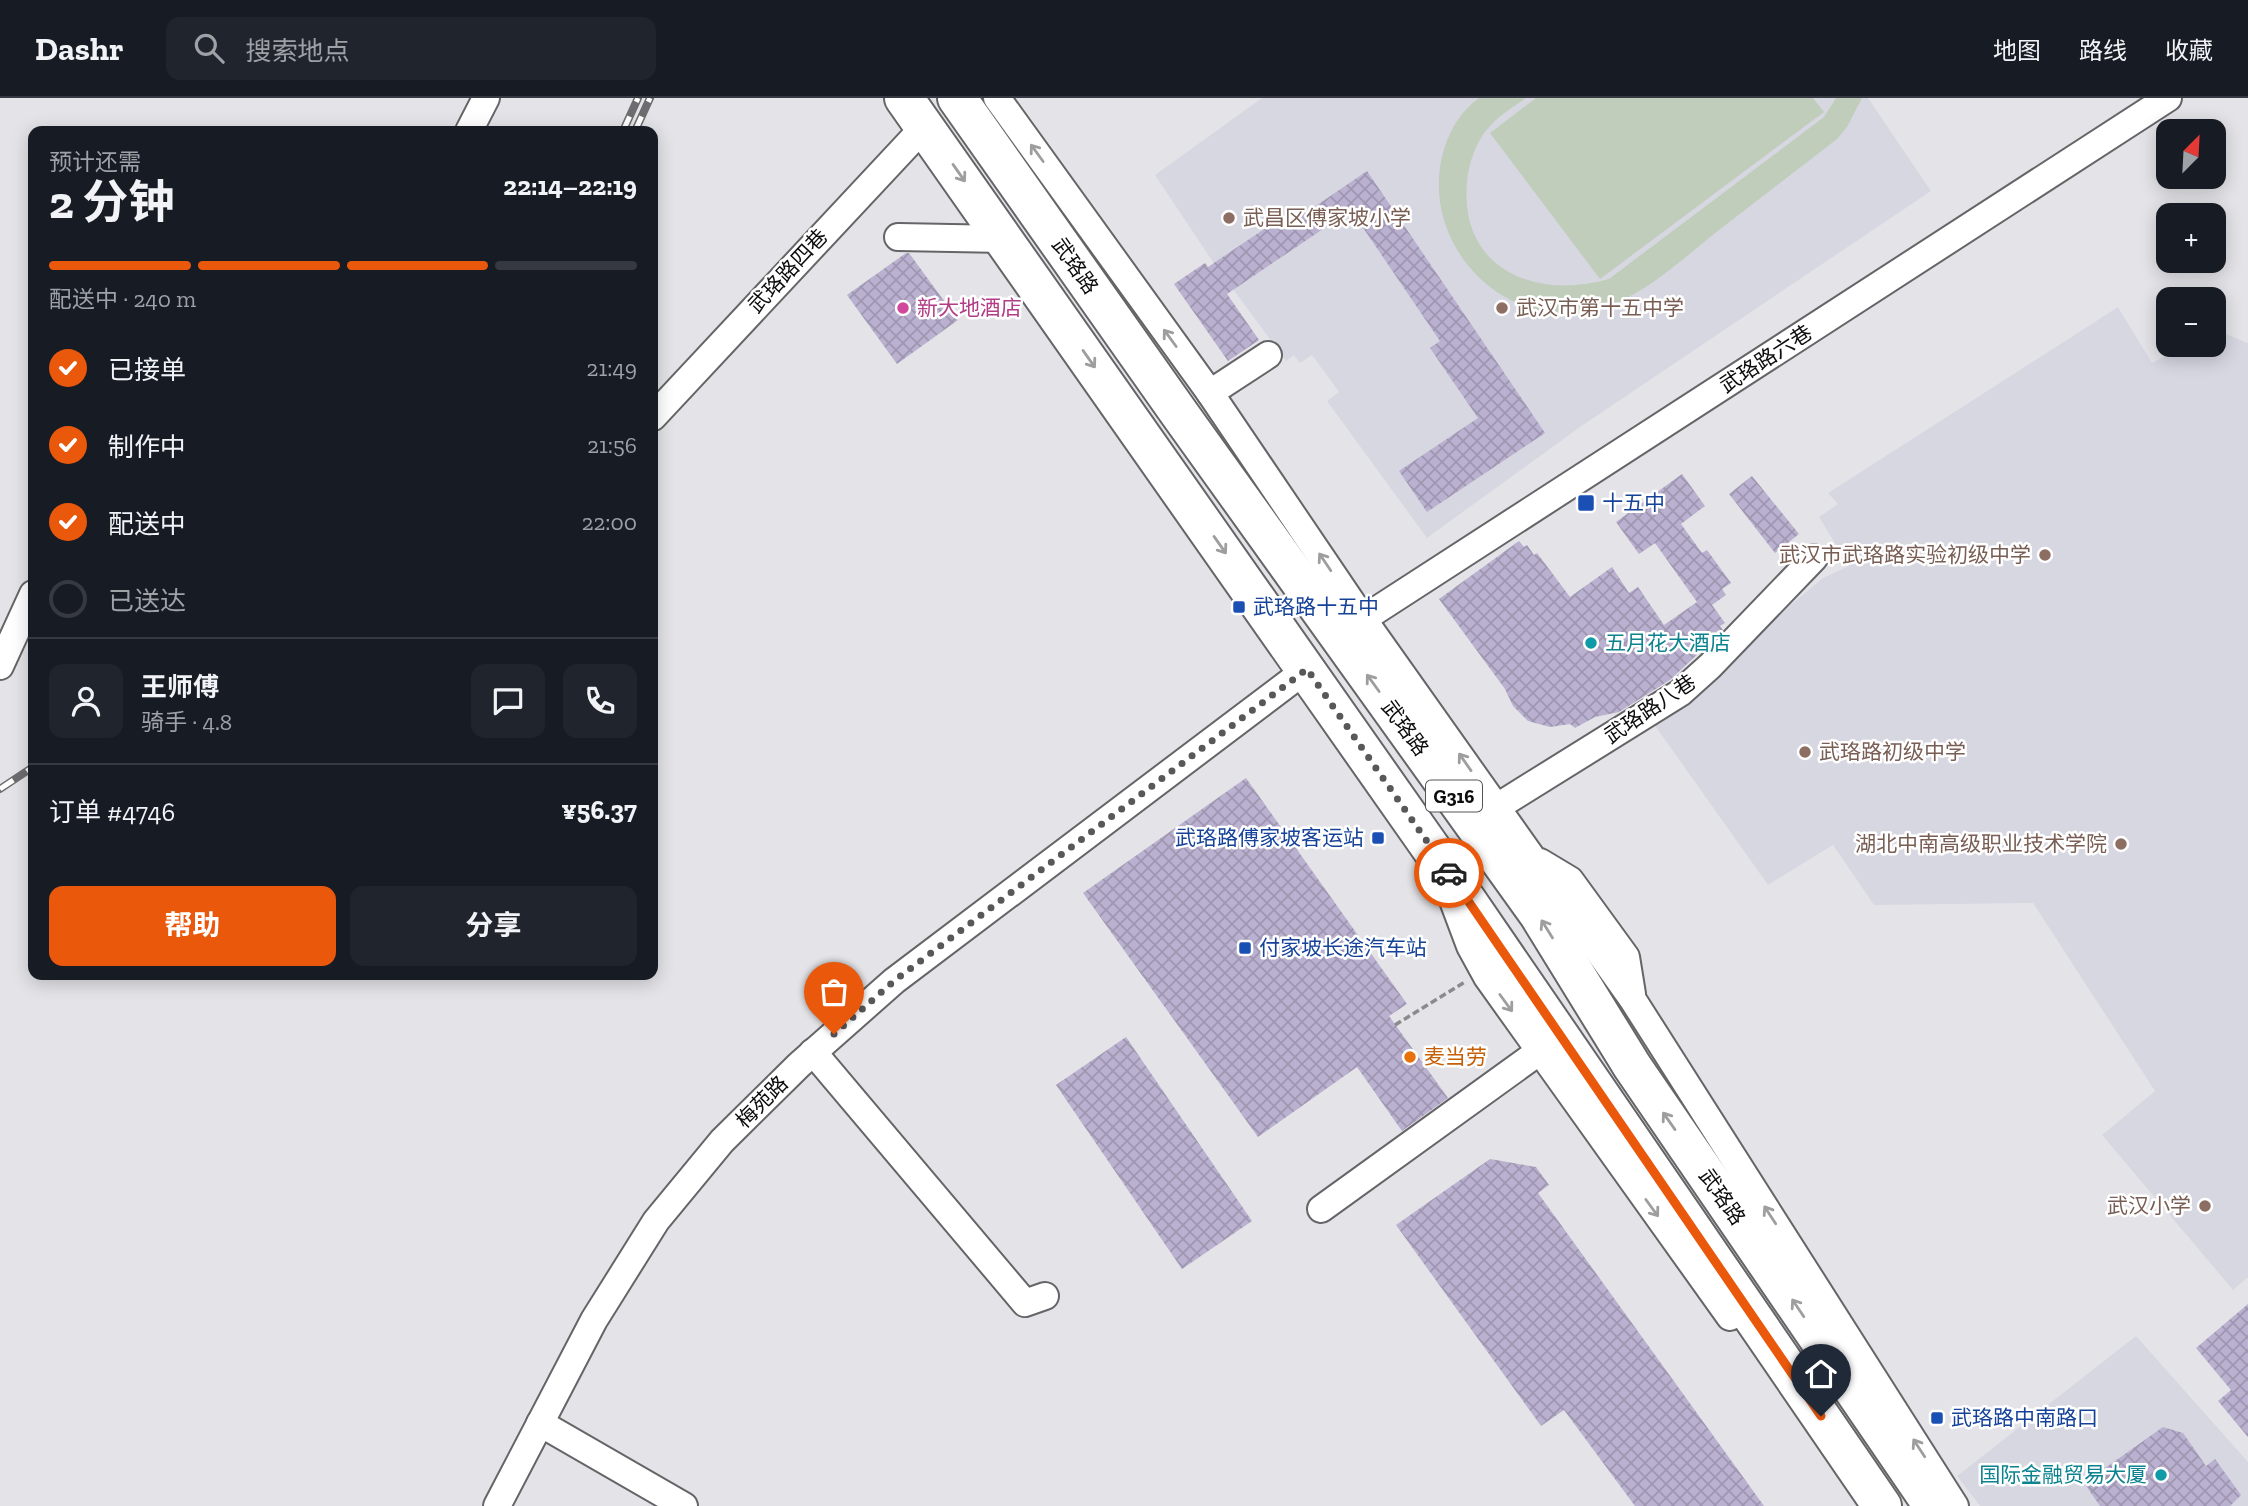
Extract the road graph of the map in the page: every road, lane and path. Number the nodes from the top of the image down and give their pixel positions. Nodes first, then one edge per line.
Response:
1 (486, 98) edge
2 (957, 98) edge
3 (997, 98) edge
4 (2168, 98) edge
5 (915, 112) edge
6 (472, 126) edge
7 (898, 237) dead end
8 (1005, 239) junction
9 (1268, 355) dead end
10 (1210, 393) junction
11 (658, 411) edge
12 (1814, 558) dead end
13 (28, 605) edge
14 (1363, 619) junction
15 (0, 666) edge
16 (1307, 669) junction
17 (1497, 807) junction
18 (1436, 854) junction
19 (1471, 976) junction
20 (1395, 1025) dead end
21 (1540, 1051) junction
22 (814, 1052) junction
23 (1321, 1209) dead end
24 (1045, 1296) dead end
25 (540, 1423) junction
26 (497, 1506) edge
27 (684, 1506) edge
28 (1877, 1506) edge
29 (1882, 1506) edge
30 (1933, 1506) edge
31 (1955, 1506) edge

1 - 6 street
30 -> 2 highway, 武珞路 / G316
10 -> 3 street, 武珞路
4 - 14 street, 武珞路六巷
5 -> 8 highway, 武珞路 / G316
5 - 11 street, 武珞路四巷
7 - 8 street
8 -> 16 highway, 武珞路 / G316
9 - 10 street
14 -> 10 street, 武珞路
12 - 17 street, 武珞路八巷
13 - 15 street
17 -> 14 street, 武珞路
16 - 18 highway, 武珞路 / G316
16 - 22 street, 梅苑路
31 -> 17 street, 武珞路
18 - 19 street, 武珞路
18 - 29 highway, 武珞路 / G316
19 - 20 path
19 -> 21 street, 武珞路
21 - 23 street
21 -> 28 street, 武珞路
22 - 24 street
22 - 25 street, 梅苑路
25 - 26 street, 梅苑路
25 - 27 street

